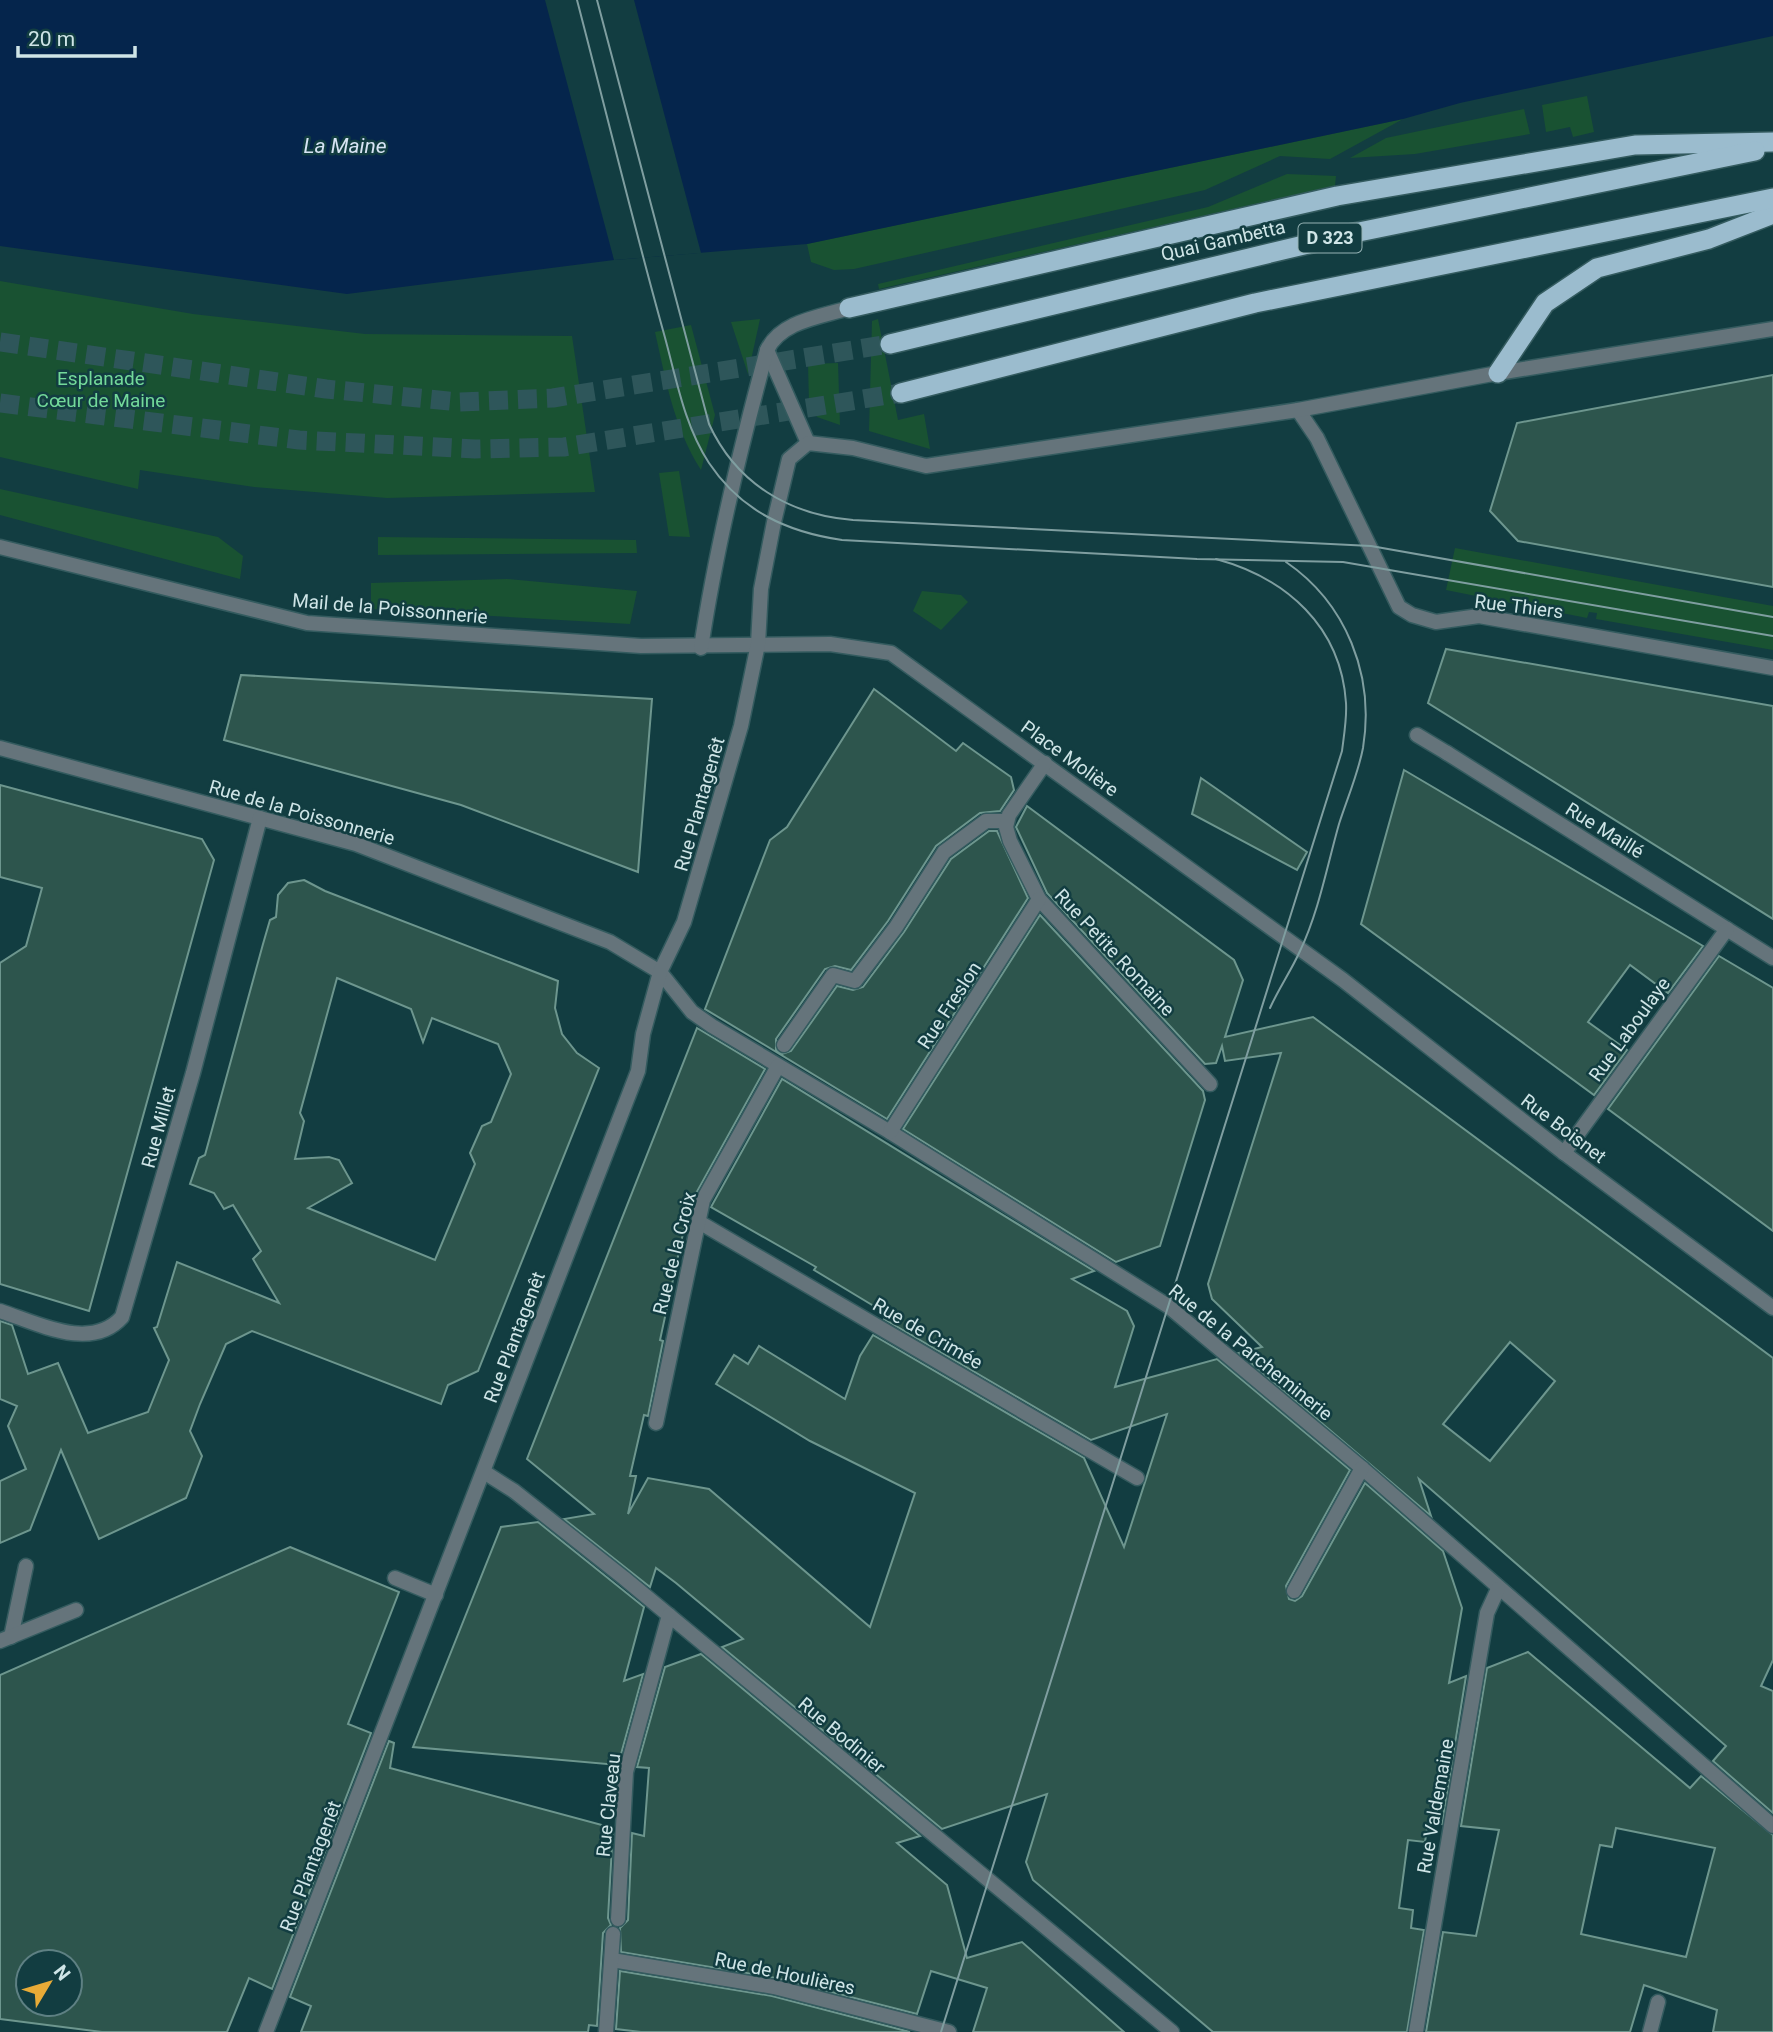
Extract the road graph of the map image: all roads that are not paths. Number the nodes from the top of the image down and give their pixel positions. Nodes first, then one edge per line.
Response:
1 (1773, 145) edge
2 (1773, 198) edge
3 (1773, 214) edge
4 (849, 308) joint
5 (1773, 329) edge
6 (890, 344) tunnel mouth
7 (767, 351) junction
8 (1498, 373) junction
9 (901, 393) tunnel mouth
10 (1298, 410) junction
11 (808, 443) junction
12 (0, 547) edge
13 (758, 644) junction
14 (701, 648) junction
15 (1773, 668) edge
16 (1417, 735) dead end
17 (0, 748) edge
18 (1045, 763) junction
19 (260, 818) junction
20 (1007, 821) junction
21 (1040, 899) junction
22 (1727, 929) junction
23 (1773, 958) edge
24 (660, 972) junction
25 (1334, 974) joint
26 (784, 1045) dead end
27 (778, 1066) junction
28 (1210, 1084) dead end
29 (890, 1132) junction
30 (1564, 1153) junction
31 (699, 1222) junction
32 (1773, 1308) edge
33 (0, 1311) edge
34 (656, 1423) dead end
35 (1362, 1468) junction
36 (484, 1472) junction
37 (1137, 1478) dead end
38 (26, 1566) dead end
39 (395, 1578) dead end
40 (1498, 1589) junction
41 (1294, 1591) dead end
42 (436, 1594) junction
43 (76, 1610) dead end
44 (669, 1615) junction
45 (6, 1639) edge
46 (1773, 1826) edge
47 (618, 1919) dead end
48 (613, 1934) dead end
49 (612, 1961) junction
50 (1658, 2002) dead end
51 (266, 2032) edge
52 (606, 2032) edge
53 (948, 2032) edge
54 (1172, 2032) edge
55 (1416, 2032) edge
56 (1650, 2032) edge

1 - 4 highway
1 - 6 highway, Quai Gambetta / D 323
2 - 9 highway, D 323
3 - 8 highway
4 - 7 street
5 - 8 street
7 - 11 street
7 - 14 street
8 - 10 street
10 - 11 street
10 - 15 street, Rue Thiers
11 - 13 street, Rue Plantagenêt
12 - 14 street, Mail de la Poissonnerie
13 - 14 street, Mail de la Poissonnerie
13 - 18 street, Place Molière
13 - 24 street, Rue Plantagenêt
16 - 22 street, Rue Maillé
17 - 19 street, Rue de la Poissonnerie
18 - 20 street
18 - 25 street, Place Molière
19 - 24 street, Rue de la Poissonnerie
19 - 33 street, Rue Millet
20 - 21 street, Rue Petite Romaine
20 - 26 street
21 - 28 street, Rue Petite Romaine
21 - 29 street, Rue Freslon
22 - 23 street, Rue Maillé
22 - 30 street, Rue Laboulaye
24 - 27 street, Rue de la Parcheminerie
24 - 36 street, Rue Plantagenêt
25 - 30 street, Rue Boisnet
27 - 29 street, Rue de la Parcheminerie
27 - 31 street, Rue de la Croix
29 - 35 street, Rue de la Parcheminerie
30 - 32 street, Rue Boisnet
31 - 34 street, Rue de la Croix
31 - 37 street, Rue de Crimée
35 - 40 street, Rue de la Parcheminerie
35 - 41 street
36 - 42 street, Rue Plantagenêt
36 - 44 street, Rue Bodinier
38 - 45 street
39 - 42 street
40 - 46 street, Rue de la Parcheminerie
40 - 55 street, Rue Valdemaine
42 - 51 street, Rue Plantagenêt
43 - 45 street
44 - 47 street, Rue Claveau
44 - 54 street, Rue Bodinier
48 - 49 street
49 - 52 street
49 - 53 street, Rue de Houlières
50 - 56 street

